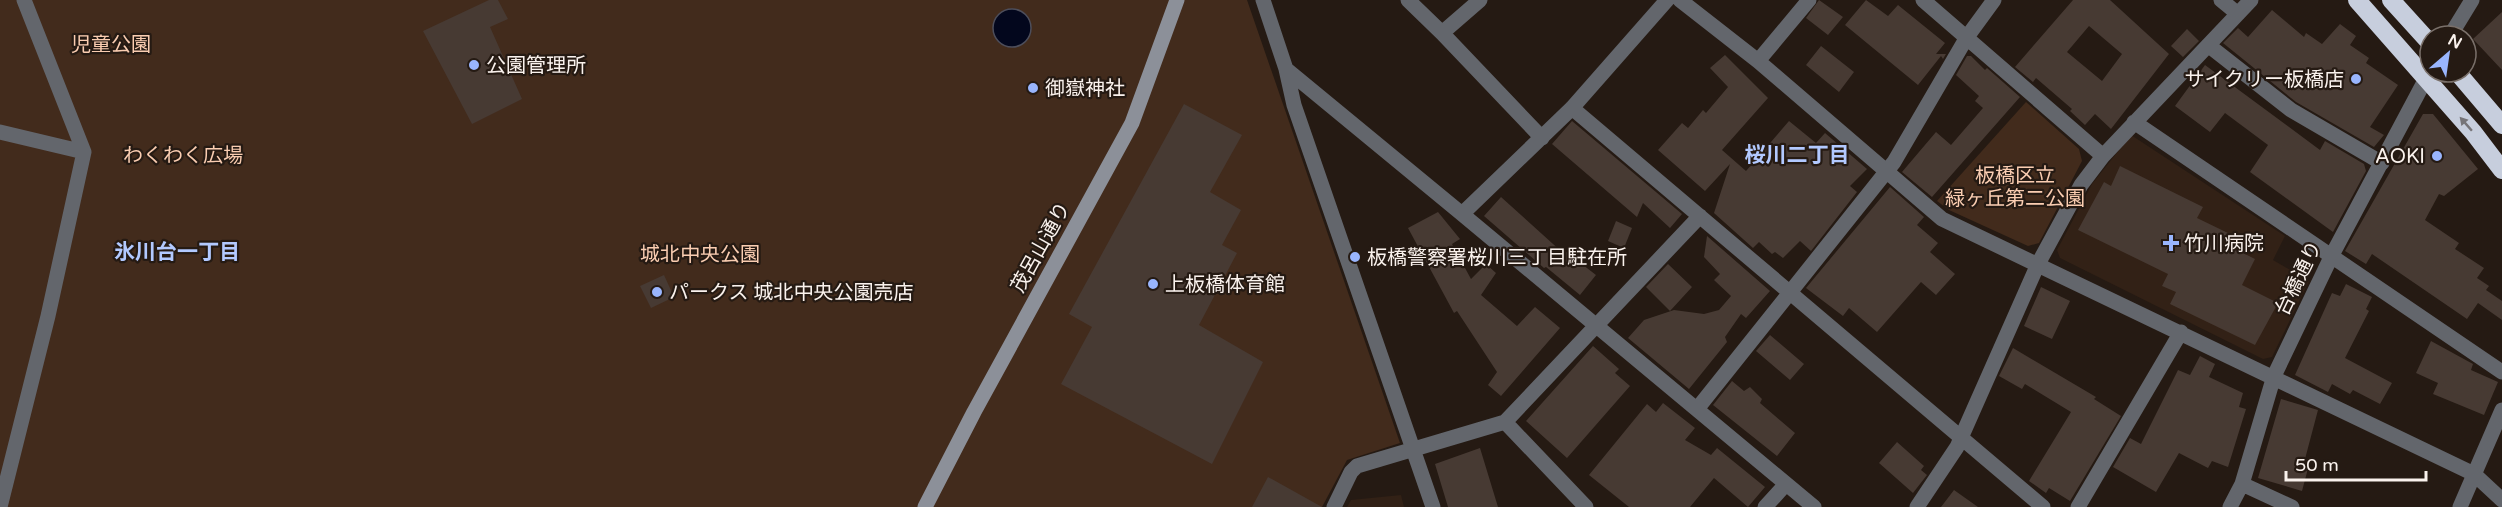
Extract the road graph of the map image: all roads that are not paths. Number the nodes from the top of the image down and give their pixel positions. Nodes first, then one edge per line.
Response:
1 (24, 0) edge
2 (1177, 0) edge
3 (1263, 0) edge
4 (1408, 0) edge
5 (1480, 0) edge
6 (1667, 0) edge
7 (1680, 0) edge
8 (1809, 0) edge
9 (1923, 0) edge
10 (1994, 0) edge
11 (2221, 0) edge
12 (2252, 0) edge
13 (2357, 0) edge
14 (2391, 0) edge
15 (2472, 0) edge
16 (2238, 14) junction
17 (2457, 24) edge
18 (2418, 30) edge
19 (1442, 33) junction
20 (1967, 37) junction
21 (2208, 45) junction
22 (1758, 61) junction
23 (2418, 64) edge
24 (1286, 69) junction
25 (2423, 84) edge
26 (2435, 84) edge
27 (2467, 84) edge
28 (1572, 108) junction
29 (2134, 122) junction
30 (2502, 125) edge
31 (0, 132) edge
32 (1542, 138) junction
33 (84, 152) junction
34 (2103, 156) junction
35 (2382, 164) junction
36 (2502, 170) edge
37 (1887, 171) junction
38 (1462, 214) junction
39 (1700, 216) junction
40 (2332, 255) junction
41 (2038, 264) junction
42 (1790, 292) junction
43 (1596, 326) junction
44 (2181, 332) junction
45 (2502, 372) edge
46 (2274, 376) junction
47 (1697, 409) junction
48 (2502, 410) edge
49 (1505, 422) junction
50 (1961, 438) junction
51 (1414, 450) junction
52 (2474, 474) junction
53 (1786, 484) junction
54 (2242, 484) junction
55 (2502, 500) edge
56 (0, 507) edge
57 (925, 507) edge
58 (1334, 507) edge
59 (1433, 507) edge
60 (1586, 507) edge
61 (1766, 507) edge
62 (1814, 507) edge
63 (1917, 507) edge
64 (2043, 507) edge
65 (2078, 507) edge
66 (2230, 507) edge
67 (2292, 507) edge
68 (2460, 507) edge

1 - 33 street
2 - 57 street, 茂呂山通り
3 - 24 street
4 - 19 street
5 - 19 street
6 - 28 street
7 - 22 street
8 - 22 street
9 - 20 street
10 - 20 street
11 - 16 street
12 - 16 street
13 - 23 highway
14 - 18 highway
15 - 17 street
16 - 21 street
19 - 32 street
20 - 34 street
20 - 37 street
21 - 29 street
21 - 35 street
22 - 37 street
24 - 38 street
24 - 51 street
25 - 35 street, 台橋通り
36 -> 26 highway
27 - 30 highway
28 - 32 street
28 - 39 street
29 - 34 street
29 - 40 street
31 - 33 street
32 - 38 street
33 - 56 street
34 - 41 street
35 - 40 street, 台橋通り
37 - 41 street
37 - 42 street
38 - 43 street
39 - 42 street
39 - 43 street
40 - 45 street
40 - 46 street, 台橋通り
41 - 44 street
41 - 50 street
42 - 47 street
42 - 50 street
43 - 47 street
43 - 49 street
44 - 46 street
44 - 65 street
46 - 52 street
46 - 54 street, 台橋通り
47 - 53 street
48 - 52 street
49 - 51 street
49 - 60 street
50 - 63 street
50 - 64 street
51 - 58 street
51 - 59 street
52 - 55 street
52 - 68 street
53 - 61 street
53 - 62 street
54 - 66 street, 台橋通り
54 - 67 street

